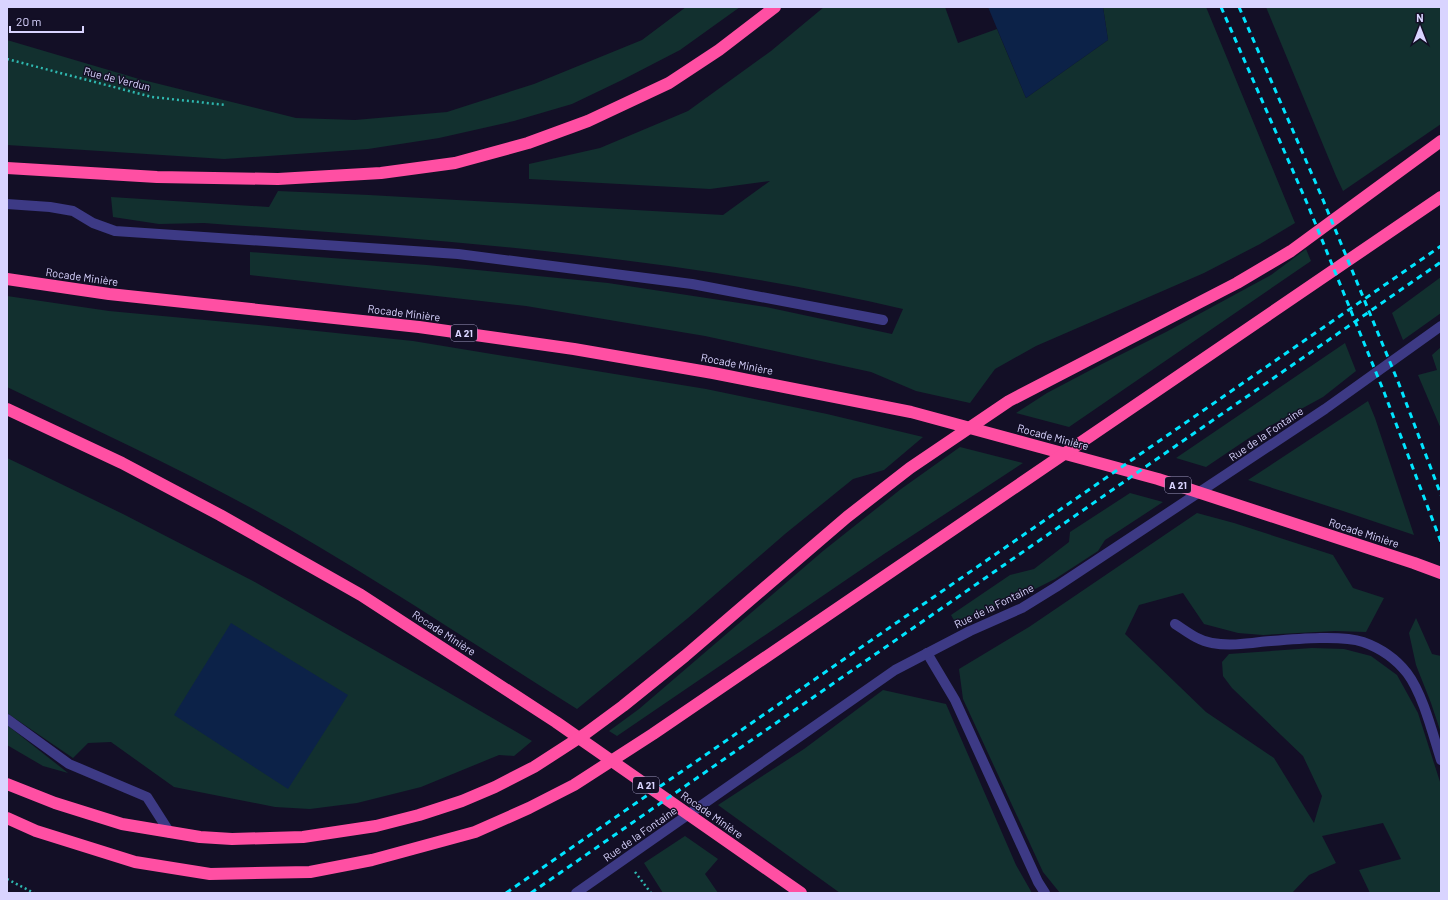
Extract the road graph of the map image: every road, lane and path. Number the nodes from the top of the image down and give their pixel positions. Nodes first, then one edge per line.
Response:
1 (775, 7) edge
2 (7, 59) edge
3 (226, 105) dead end
4 (1441, 141) edge
5 (7, 168) edge
6 (1441, 197) edge
7 (7, 204) edge
8 (7, 279) edge
9 (883, 320) dead end
10 (1441, 326) edge
11 (7, 409) edge
12 (1441, 573) edge
13 (1175, 624) dead end
14 (927, 653) junction
15 (7, 719) edge
16 (1441, 760) edge
17 (7, 784) edge
18 (7, 818) edge
19 (170, 833) junction
20 (627, 857) junction
21 (7, 880) edge
22 (34, 893) edge
23 (576, 893) edge
24 (651, 893) edge
25 (801, 893) edge
26 (1045, 893) edge

1 - 5 highway
2 - 3 path, Rue de Verdun
4 - 19 highway
6 - 18 highway
7 - 9 lane
8 - 12 highway, Rocade Minière / A 21
10 - 14 lane, Rue de la Fontaine
11 - 25 highway, Rocade Minière / A 21
13 - 16 lane
14 - 20 lane, Rue de la Fontaine
14 - 26 lane
15 - 19 lane
17 - 19 highway
20 - 23 lane, Rue de la Fontaine
20 - 24 path
21 - 22 path

